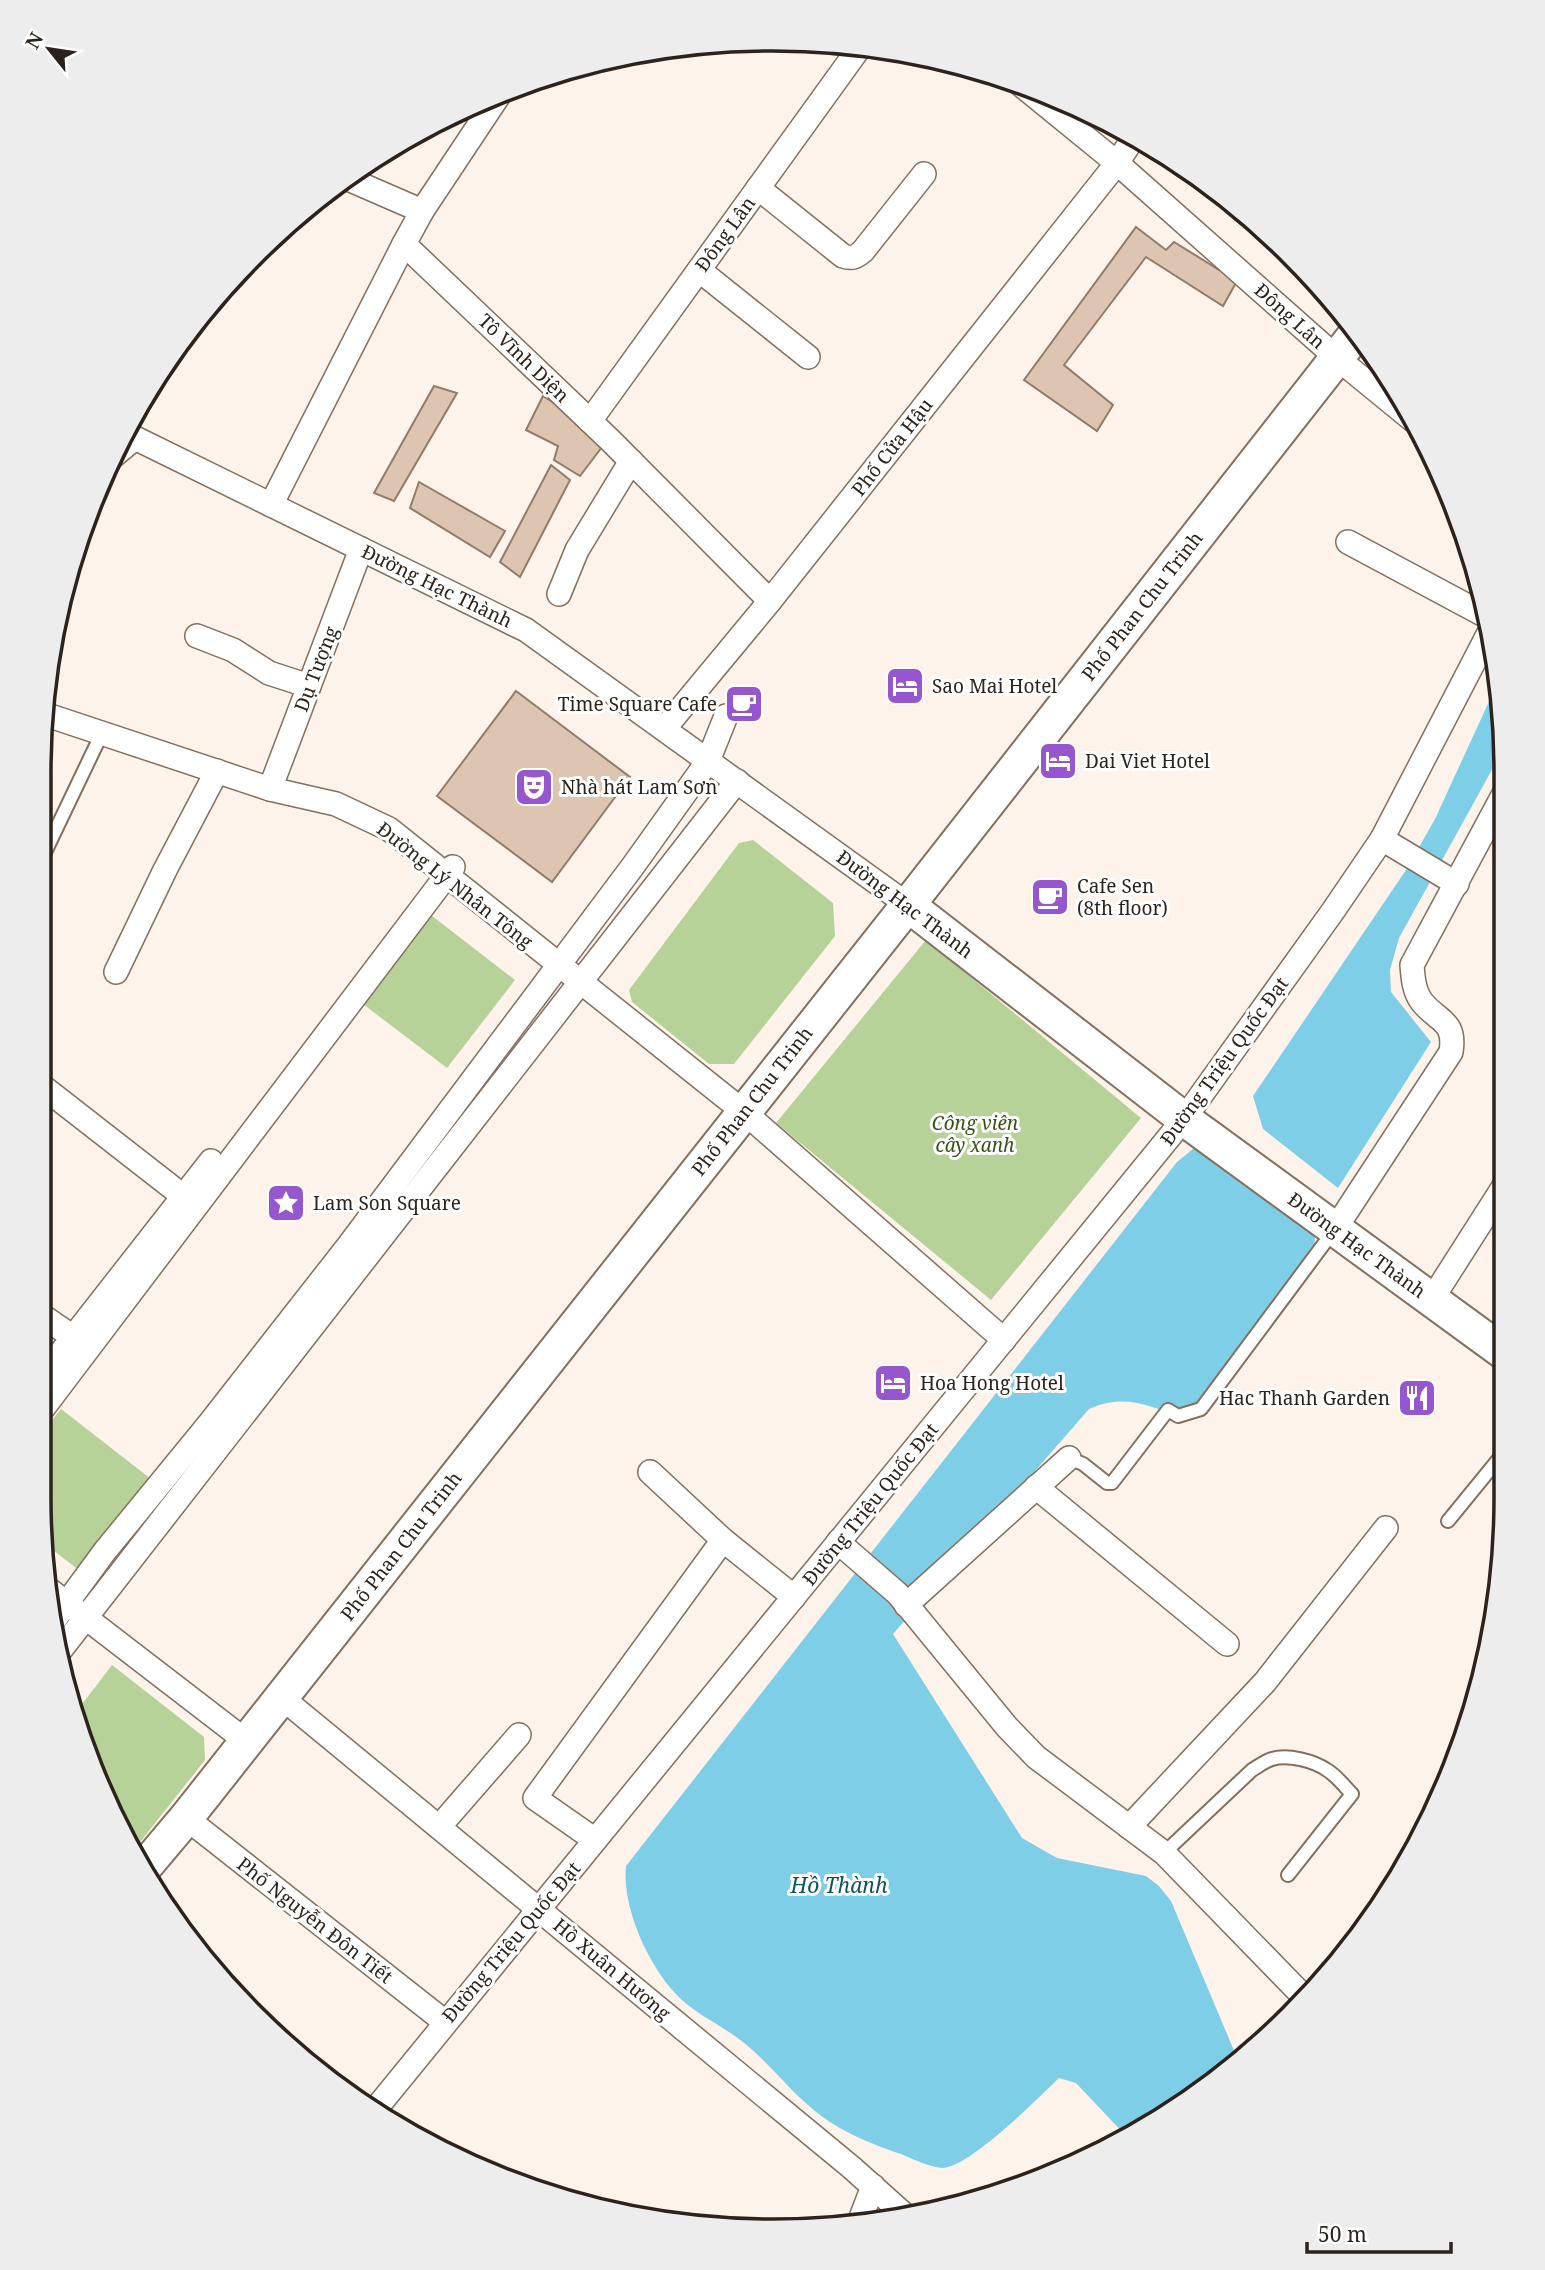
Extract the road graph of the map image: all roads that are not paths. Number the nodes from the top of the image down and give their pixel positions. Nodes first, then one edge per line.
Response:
1 (854, 56) edge
2 (1045, 105) edge
3 (489, 109) edge
4 (1129, 145) edge
5 (1117, 163) junction
6 (924, 174) dead end
7 (357, 183) edge
8 (758, 188) junction
9 (422, 211) junction
10 (404, 244) junction
11 (699, 270) junction
12 (1350, 341) edge
13 (808, 357) dead end
14 (1337, 358) junction
15 (1393, 404) edge
16 (590, 421) junction
17 (131, 441) edge
18 (631, 461) junction
19 (271, 505) junction
20 (1348, 542) dead end
21 (361, 549) junction
22 (559, 594) dead end
23 (769, 601) junction
24 (1475, 610) edge
25 (197, 636) dead end
26 (1483, 647) edge
27 (309, 686) junction
28 (726, 716) dead end
29 (53, 717) edge
30 (664, 729) junction
31 (102, 733) junction
32 (708, 761) junction
33 (217, 771) junction
34 (737, 782) junction
35 (270, 789) junction
36 (1494, 814) edge
37 (51, 840) edge
38 (1391, 844) junction
39 (447, 871) junction
40 (1457, 884) junction
41 (908, 905) junction
42 (558, 965) junction
43 (116, 972) dead end
44 (581, 982) junction
45 (51, 1093) edge
46 (744, 1112) junction
47 (1184, 1119) junction
48 (183, 1196) junction
49 (1494, 1202) edge
50 (1335, 1229) junction
51 (1432, 1300) junction
52 (51, 1322) edge
53 (73, 1337) junction
54 (1004, 1340) junction
55 (1494, 1345) edge
56 (51, 1365) edge
57 (51, 1398) edge
58 (1069, 1458) joint
59 (1494, 1466) edge
60 (650, 1472) dead end
61 (1036, 1487) junction
62 (1448, 1521) dead end
63 (1386, 1528) dead end
64 (723, 1540) junction
65 (846, 1549) junction
66 (794, 1597) junction
67 (902, 1600) junction
68 (59, 1602) edge
69 (59, 1605) edge
70 (86, 1618) junction
71 (66, 1643) edge
72 (1227, 1644) dead end
73 (281, 1697) junction
74 (519, 1735) dead end
75 (246, 1741) junction
76 (186, 1818) junction
77 (439, 1827) junction
78 (1129, 1827) junction
79 (595, 1840) junction
80 (1164, 1853) junction
81 (149, 1862) edge
82 (1288, 1875) dead end
83 (539, 1909) junction
84 (1298, 1991) edge
85 (445, 2022) junction
86 (380, 2103) edge
87 (873, 2186) junction
88 (897, 2208) edge
89 (863, 2213) edge

1 - 8 street, Đông Lân
2 - 5 street, Đông Lân
3 - 9 street
4 - 5 street, Phố Cửa Hậu
5 - 14 street, Đông Lân
5 - 23 street, Phố Cửa Hậu
6 - 8 street
7 - 9 street
8 - 11 street, Đông Lân
9 - 10 street
10 - 16 street, Tô Vĩnh Diện
10 - 19 street
11 - 13 street
11 - 16 street, Đông Lân
12 - 14 street, Phố Phan Chu Trinh
14 - 15 street, Đông Lân
14 - 41 street, Phố Phan Chu Trinh
16 - 18 street, Tô Vĩnh Diện
17 - 19 street, Đường Hạc Thành
18 - 22 street
18 - 23 street, Tô Vĩnh Diện
19 - 21 street, Đường Hạc Thành
20 - 24 street
21 - 27 street, Dụ Tượng
21 - 30 street, Đường Hạc Thành
23 - 30 street, Phố Cửa Hậu
25 - 27 street
26 - 38 street, Đường Triệu Quốc Đạt
27 - 35 street, Dụ Tượng
28 - 32 street
29 - 31 street, Đường Lý Nhân Tông
30 - 32 street, Đường Hạc Thành
31 - 33 street, Đường Lý Nhân Tông
31 - 37 lane
32 - 34 street, Đường Hạc Thành
32 - 42 street
33 - 35 street, Đường Lý Nhân Tông
33 - 43 street
34 - 41 street, Đường Hạc Thành
34 - 44 street
35 - 39 street, Đường Lý Nhân Tông
36 - 40 street
38 - 40 street
38 - 47 street, Đường Triệu Quốc Đạt
39 - 42 street, Đường Lý Nhân Tông
39 - 48 street
39 - 57 street
40 - 50 street
41 - 46 street, Phố Phan Chu Trinh
41 - 47 street, Đường Hạc Thành
42 - 44 street, Đường Lý Nhân Tông
42 - 68 street
44 - 46 street, Đường Lý Nhân Tông
44 - 70 street
45 - 48 street
46 - 54 street, Đường Lý Nhân Tông
46 - 73 street, Phố Phan Chu Trinh
47 - 50 street, Đường Hạc Thành
47 - 54 street, Đường Triệu Quốc Đạt
48 - 53 street
49 - 51 street
50 - 51 street, Đường Hạc Thành
50 - 58 lane
51 - 55 street, Đường Hạc Thành
52 - 53 street
53 - 56 street
54 - 65 street, Đường Triệu Quốc Đạt
58 - 61 street
59 - 62 lane
60 - 64 street
61 - 67 street
61 - 72 street
63 - 78 street
64 - 66 street
64 - 79 street
65 - 66 street, Đường Triệu Quốc Đạt
65 - 67 street
66 - 79 street, Đường Triệu Quốc Đạt
67 - 78 street
69 - 70 street
70 - 71 street
70 - 75 street
73 - 75 street, Phố Phan Chu Trinh
73 - 77 street, Hồ Xuân Hương
74 - 77 street
75 - 76 street, Phố Phan Chu Trinh
76 - 81 street, Phố Phan Chu Trinh
76 - 85 street, Phố Nguyễn Đôn Tiết
77 - 83 street, Hồ Xuân Hương
78 - 80 street
79 - 83 street, Đường Triệu Quốc Đạt
80 - 82 lane
80 - 84 street
83 - 85 street, Đường Triệu Quốc Đạt
83 - 87 street, Hồ Xuân Hương
85 - 86 street, Đường Triệu Quốc Đạt
87 - 88 street, Hồ Xuân Hương
87 - 89 street

